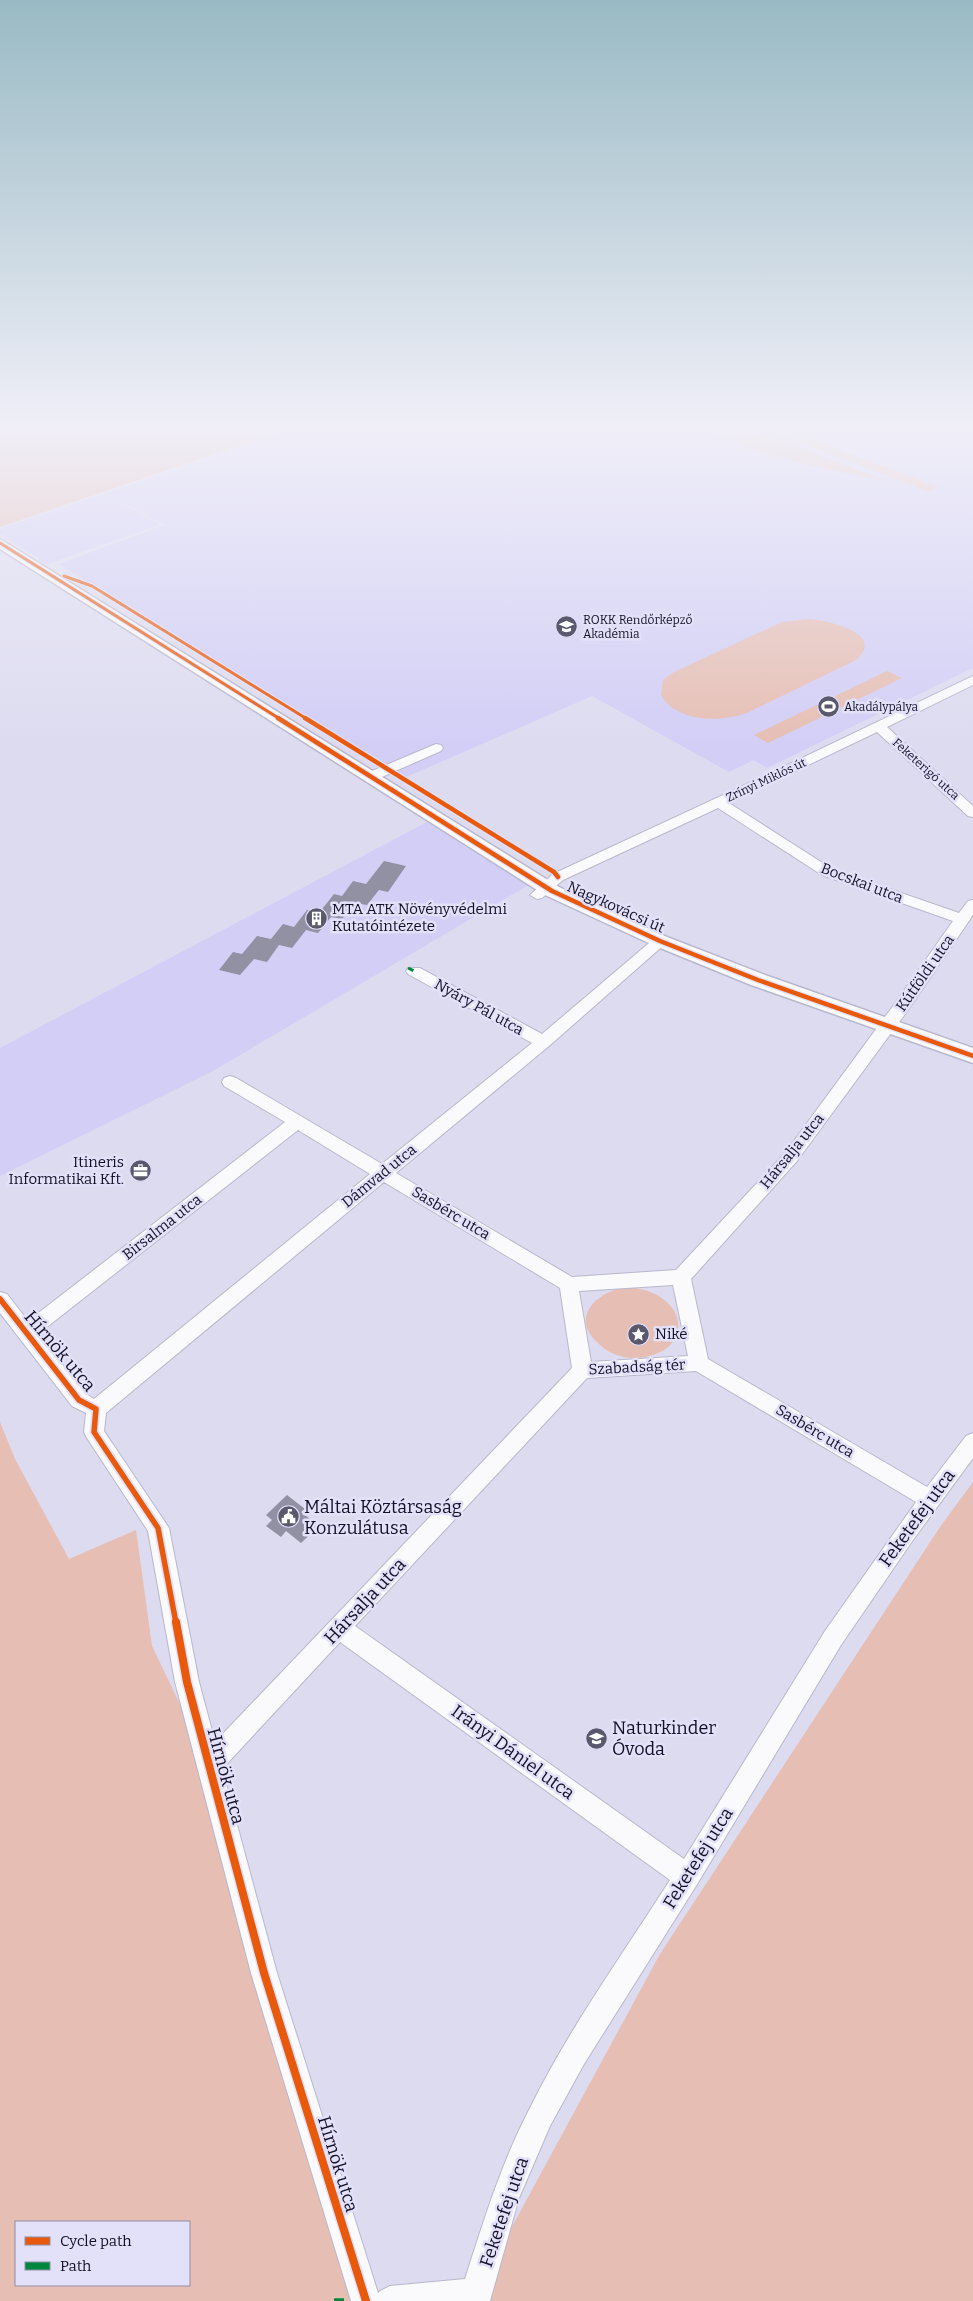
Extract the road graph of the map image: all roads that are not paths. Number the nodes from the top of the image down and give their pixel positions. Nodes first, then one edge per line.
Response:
1 (0, 543) edge
2 (973, 680) edge
3 (879, 726) junction
4 (436, 748) dead end
5 (370, 776) junction
6 (718, 802) junction
7 (973, 813) edge
8 (547, 887) junction
9 (973, 904) edge
10 (962, 919) junction
11 (660, 941) junction
12 (414, 971) dead end
13 (891, 1022) junction
14 (543, 1042) junction
15 (973, 1056) edge
16 (230, 1082) dead end
17 (298, 1122) junction
18 (383, 1172) junction
19 (681, 1276) junction
20 (569, 1284) junction
21 (0, 1299) edge
22 (26, 1333) junction
23 (700, 1363) junction
24 (582, 1370) junction
25 (96, 1409) junction
26 (973, 1442) edge
27 (930, 1499) junction
28 (339, 1628) junction
29 (210, 1765) junction
30 (687, 1877) junction
31 (476, 2297) edge
32 (366, 2301) edge
33 (390, 2301) edge

1 - 5 street, Nagykovácsi út
2 - 3 street, Zrínyi Miklós út
3 - 6 street, Zrínyi Miklós út
3 - 7 street, Feketerigó utca
4 - 5 street
5 - 8 street, Nagykovácsi út
6 - 8 street, Zrínyi Miklós út
6 - 10 street, Bocskai utca
8 - 11 street, Nagykovácsi út
9 - 10 street, Kútföldi utca
10 - 13 street, Kútföldi utca
11 - 13 street, Nagykovácsi út
11 - 14 street, Dámvad utca
12 - 14 street, Nyáry Pál utca
13 - 15 street, Nagykovácsi út
13 - 19 street, Hársalja utca
14 - 18 street, Dámvad utca
16 - 17 street, Sasbérc utca
17 - 18 street, Sasbérc utca
17 - 22 street, Birsalma utca
18 - 20 street, Sasbérc utca
18 - 25 street, Dámvad utca
19 - 20 street
19 - 23 street, Szabadság tér
20 - 24 street, Szabadság tér
21 - 22 street, Hírnök utca
22 - 25 street, Hírnök utca
23 - 24 street, Szabadság tér
23 - 27 street, Sasbérc utca
24 - 28 street, Hársalja utca
25 - 29 street, Hírnök utca
26 - 27 street, Feketefej utca
27 - 30 street, Feketefej utca
28 - 29 street, Hársalja utca
28 - 30 street, Irányi Dániel utca
29 - 32 street, Hírnök utca
30 - 31 street, Feketefej utca
31 - 33 street

